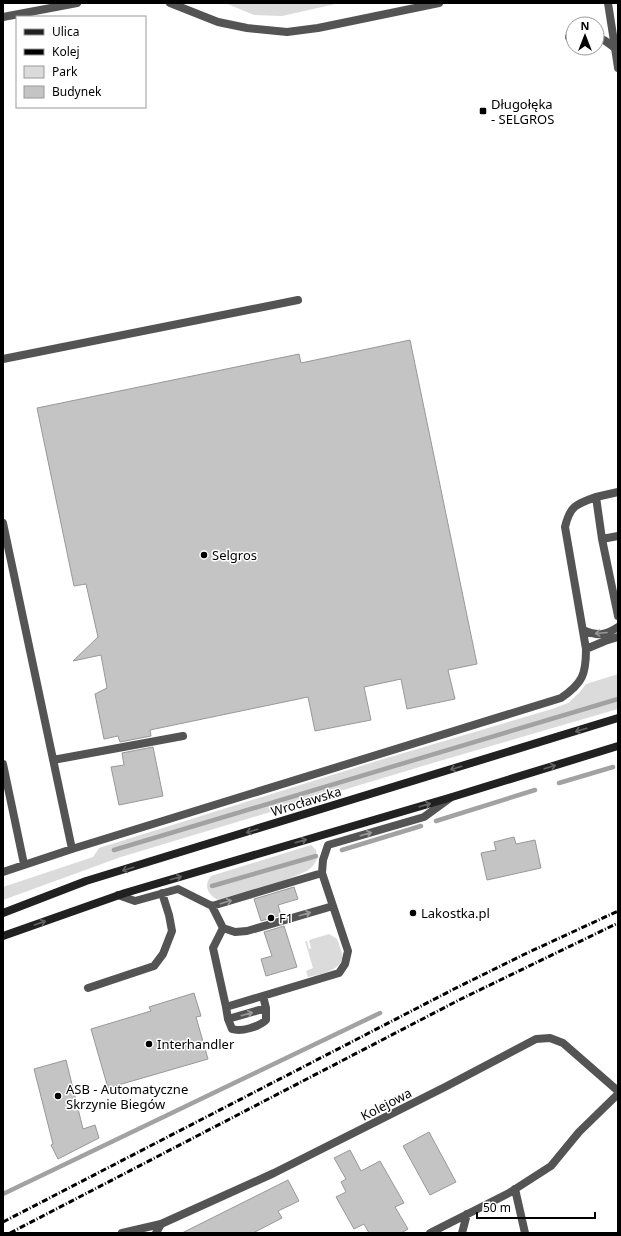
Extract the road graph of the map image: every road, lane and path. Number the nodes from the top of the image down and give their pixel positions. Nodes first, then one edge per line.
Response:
1 (77, 3) edge
2 (170, 3) edge
3 (439, 3) edge
4 (608, 3) edge
5 (3, 18) edge
6 (605, 41) edge
7 (615, 48) junction
8 (618, 68) edge
9 (298, 300) dead end
10 (3, 359) edge
11 (618, 492) edge
12 (596, 497) junction
13 (3, 524) edge
14 (618, 536) edge
15 (602, 539) junction
16 (618, 616) edge
17 (618, 627) edge
18 (583, 630) junction
19 (618, 638) edge
20 (586, 649) junction
21 (618, 718) edge
22 (183, 736) dead end
23 (618, 746) edge
24 (53, 760) junction
25 (3, 764) edge
26 (452, 797) junction
27 (72, 849) junction
28 (24, 864) junction
29 (3, 872) edge
30 (322, 873) junction
31 (162, 893) junction
32 (118, 895) junction
33 (212, 906) junction
34 (333, 906) junction
35 (3, 913) edge
36 (223, 928) junction
37 (3, 936) edge
38 (88, 988) dead end
39 (263, 996) junction
40 (226, 1007) junction
41 (266, 1008) junction
42 (228, 1019) junction
43 (618, 1092) edge
44 (515, 1189) junction
45 (467, 1214) junction
46 (161, 1224) junction
47 (122, 1233) edge
48 (156, 1233) edge
49 (430, 1233) edge
50 (462, 1233) edge
51 (525, 1233) edge

1 - 5 street
2 - 3 street
4 - 7 street
6 - 7 street
7 - 8 street
9 - 10 street
11 - 12 street
12 - 15 street
12 - 18 street
13 - 24 street
14 - 15 street
15 - 16 street
17 -> 18 street
18 - 20 street
19 - 20 street
20 - 27 street
21 -> 35 main road, Wrocławska
22 - 24 street
26 -> 23 main road
24 - 27 street
25 - 28 street
30 -> 26 street
32 -> 26 main road
27 - 28 street
28 - 29 street
33 -> 30 street
30 - 34 street
31 - 32 street
31 - 33 street
31 - 38 street
37 -> 32 main road
33 - 36 street
36 -> 34 street
34 - 39 street
36 - 40 street
39 - 40 street
39 - 41 street
40 - 42 street
42 -> 41 street
41 - 42 street
43 - 44 street
43 - 46 street, Kolejowa
44 - 45 street
44 - 51 street
45 - 49 street
45 - 50 street
46 - 47 street, Kolejowa
46 - 48 street

